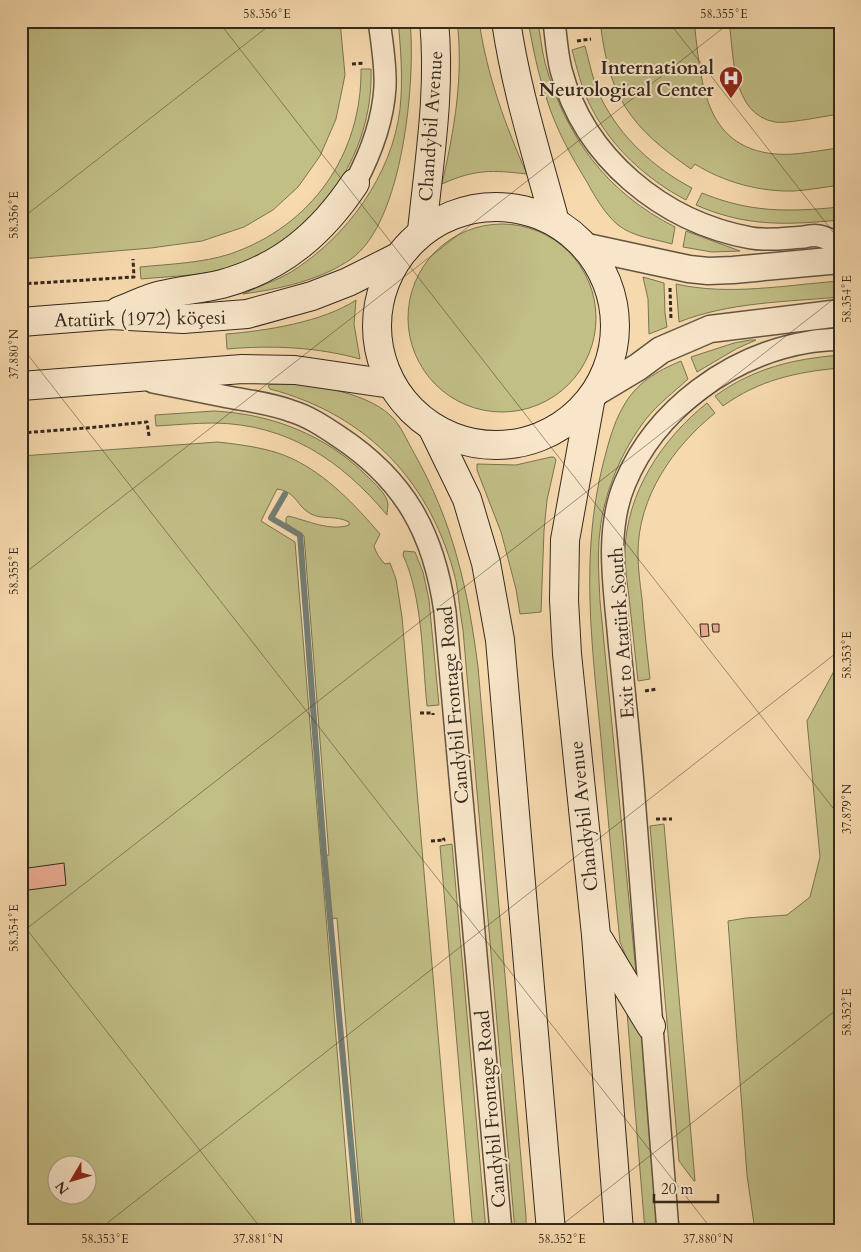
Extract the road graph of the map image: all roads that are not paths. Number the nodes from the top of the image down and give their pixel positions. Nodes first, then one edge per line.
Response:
1 (379, 21) edge
2 (434, 21) edge
3 (506, 21) edge
4 (554, 21) edge
5 (355, 183) joint
6 (556, 222) junction
7 (422, 231) junction
8 (840, 245) edge
9 (587, 247) junction
10 (398, 257) junction
11 (840, 260) edge
12 (840, 312) edge
13 (111, 315) junction
14 (21, 322) edge
15 (840, 339) edge
16 (128, 378) junction
17 (391, 384) junction
18 (21, 386) edge
19 (594, 397) junction
20 (432, 427) junction
21 (596, 935) junction
22 (651, 1026) junction
23 (550, 1230) edge
24 (501, 1231) edge
25 (619, 1231) edge
26 (668, 1231) edge

1 - 5 street
2 - 7 main road, Chandybil Avenue
3 - 6 main road
4 - 8 street
5 - 13 main road
6 - 7 main road
6 - 9 main road
7 - 10 main road
9 - 11 street
9 - 19 main road
10 - 13 main road, Atatürk (1972) köçesi
10 - 17 main road
12 - 19 street
13 - 14 main road, Atatürk (1972) köçesi
15 - 22 street, Exit to Atatürk South
16 - 17 main road
16 - 18 main road
16 - 24 street, Candybil Frontage Road
17 - 20 main road
19 - 20 main road
19 - 21 main road, Chandybil Avenue
20 - 23 main road
21 - 22 main road
21 - 25 main road, Chandybil Avenue
22 - 26 street

